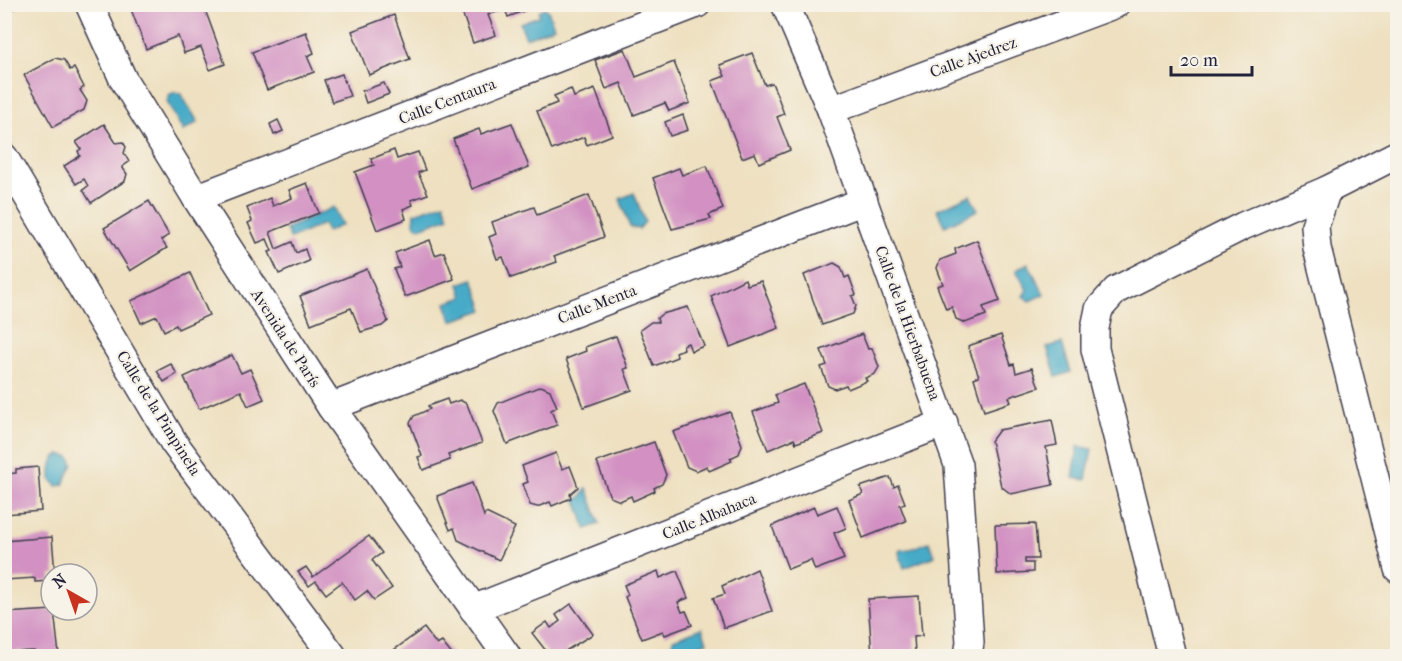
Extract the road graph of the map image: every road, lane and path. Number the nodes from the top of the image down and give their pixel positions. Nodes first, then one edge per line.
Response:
1 (89, 4) edge
2 (697, 4) edge
3 (785, 4) edge
4 (1116, 4) edge
5 (831, 110) junction
6 (1397, 154) edge
7 (4, 157) edge
8 (1327, 190) junction
9 (196, 198) junction
10 (864, 201) junction
11 (331, 407) junction
12 (944, 423) junction
13 (1398, 569) edge
14 (473, 609) junction
15 (333, 657) edge
16 (507, 657) edge
17 (968, 657) edge
18 (1172, 657) edge

1 - 9 street, Avenida de París
2 - 9 street, Calle Centaura
3 - 5 street, Calle de la Hierbabuena
4 - 5 street, Calle Ajedrez
5 - 10 street, Calle de la Hierbabuena
6 - 8 street
7 - 15 street, Calle de la Pimpinela
8 - 13 street
8 - 18 street
9 - 11 street, Avenida de París
10 - 11 street, Calle Menta
10 - 12 street, Calle de la Hierbabuena
11 - 14 street, Avenida de París
12 - 14 street, Calle Albahaca
12 - 17 street, Calle de la Hierbabuena
14 - 16 street, Avenida de París

